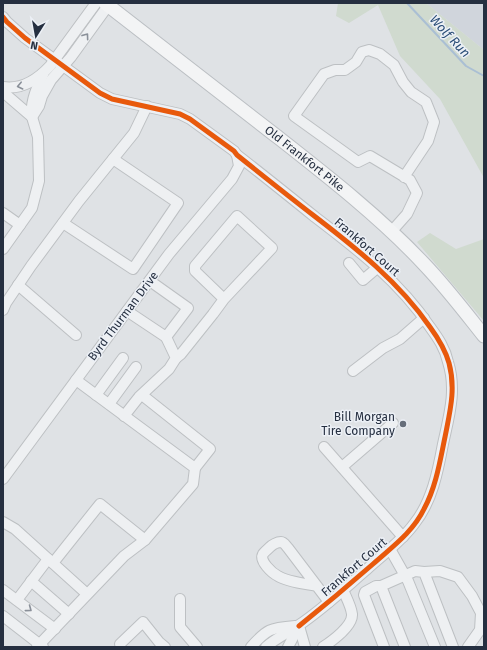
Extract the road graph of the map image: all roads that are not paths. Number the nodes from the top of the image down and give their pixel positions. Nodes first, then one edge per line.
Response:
1 (105, 4) edge
2 (3, 17) edge
3 (59, 63) junction
4 (44, 73) junction
5 (3, 87) edge
6 (3, 92) edge
7 (147, 106) junction
8 (32, 116) junction
9 (236, 155) junction
10 (113, 159) junction
11 (404, 176) junction
12 (3, 213) edge
13 (63, 223) junction
14 (20, 225) junction
15 (391, 232) junction
16 (3, 248) edge
17 (348, 263) dead end
18 (377, 268) junction
19 (150, 281) junction
20 (18, 285) junction
21 (224, 299) junction
22 (3, 310) edge
23 (127, 311) junction
24 (424, 318) junction
25 (76, 336) dead end
26 (484, 336) edge
27 (166, 337) junction
28 (123, 358) dead end
29 (176, 358) junction
30 (136, 367) dead end
31 (352, 371) dead end
32 (76, 380) junction
33 (96, 395) junction
34 (142, 395) junction
35 (109, 404) junction
36 (124, 416) junction
37 (393, 423) dead end
38 (324, 447) dead end
39 (342, 467) junction
40 (195, 468) junction
41 (3, 479) edge
42 (3, 523) edge
43 (403, 537) junction
44 (145, 540) junction
45 (390, 549) junction
46 (50, 561) junction
47 (424, 572) junction
48 (405, 575) junction
49 (31, 580) junction
50 (318, 586) junction
51 (381, 586) junction
52 (3, 590) edge
53 (343, 590) junction
54 (87, 594) junction
55 (180, 599) dead end
56 (16, 600) junction
57 (330, 602) junction
58 (69, 614) junction
59 (3, 616) edge
60 (299, 626) junction
61 (55, 629) junction
62 (120, 644) dead end
63 (40, 646) edge
64 (165, 647) edge
65 (197, 647) edge
66 (251, 647) edge
67 (266, 647) edge
68 (288, 647) edge
69 (305, 647) edge
70 (323, 647) edge
71 (384, 647) edge
72 (405, 647) edge
73 (435, 647) edge
74 (453, 647) edge
75 (468, 647) edge

1 - 3 street
1 - 15 main road, Old Frankfort Pike
2 - 3 street, Frankfort Court
3 - 4 street
3 - 7 street, Frankfort Court
3 - 8 street
4 -> 5 street
4 - 8 street
6 - 8 street
7 - 9 street, Frankfort Court
7 - 10 street
8 - 14 street
9 - 18 street, Frankfort Court
9 - 19 street, Byrd Thurman Drive
10 - 13 street
10 - 13 street
11 - 11 street
11 - 15 street
12 - 14 street
13 - 20 street
14 - 16 street
15 - 26 main road, Old Frankfort Pike
17 - 18 street
18 - 24 street, Frankfort Court
19 - 23 street, Byrd Thurman Drive
19 - 27 street
20 - 22 street
20 - 25 street
21 - 21 street
21 - 29 street
23 - 27 street
23 - 32 street, Byrd Thurman Drive
24 - 31 street
24 - 43 street, Frankfort Court
27 - 29 street
28 - 33 street
29 - 34 street
30 - 35 street
32 - 33 street
32 - 41 street, Byrd Thurman Drive
33 - 35 street
34 - 36 street
34 - 40 street
35 - 36 street
36 - 40 street
37 - 39 street
38 - 39 street
39 - 43 street
40 - 44 street
42 - 46 street
43 - 45 street, Frankfort Court
44 - 46 street
44 - 54 street
45 - 48 street
45 - 53 street, Frankfort Court
46 - 49 street
46 - 54 street
47 - 48 street
47 - 74 street
47 - 75 street
48 - 51 street
48 - 73 street
49 - 56 street
49 - 58 street
50 - 50 street
50 - 57 street
51 - 71 street
51 - 72 street
52 - 56 street
53 - 57 street, Frankfort Court
53 - 70 street
54 - 58 street
55 - 65 street
56 -> 61 street
57 - 60 street, Frankfort Court
58 - 61 street
59 - 63 street
60 - 66 street
60 - 67 street, Frankfort Court
60 - 68 street
60 - 69 street
61 - 63 street
62 - 64 street

